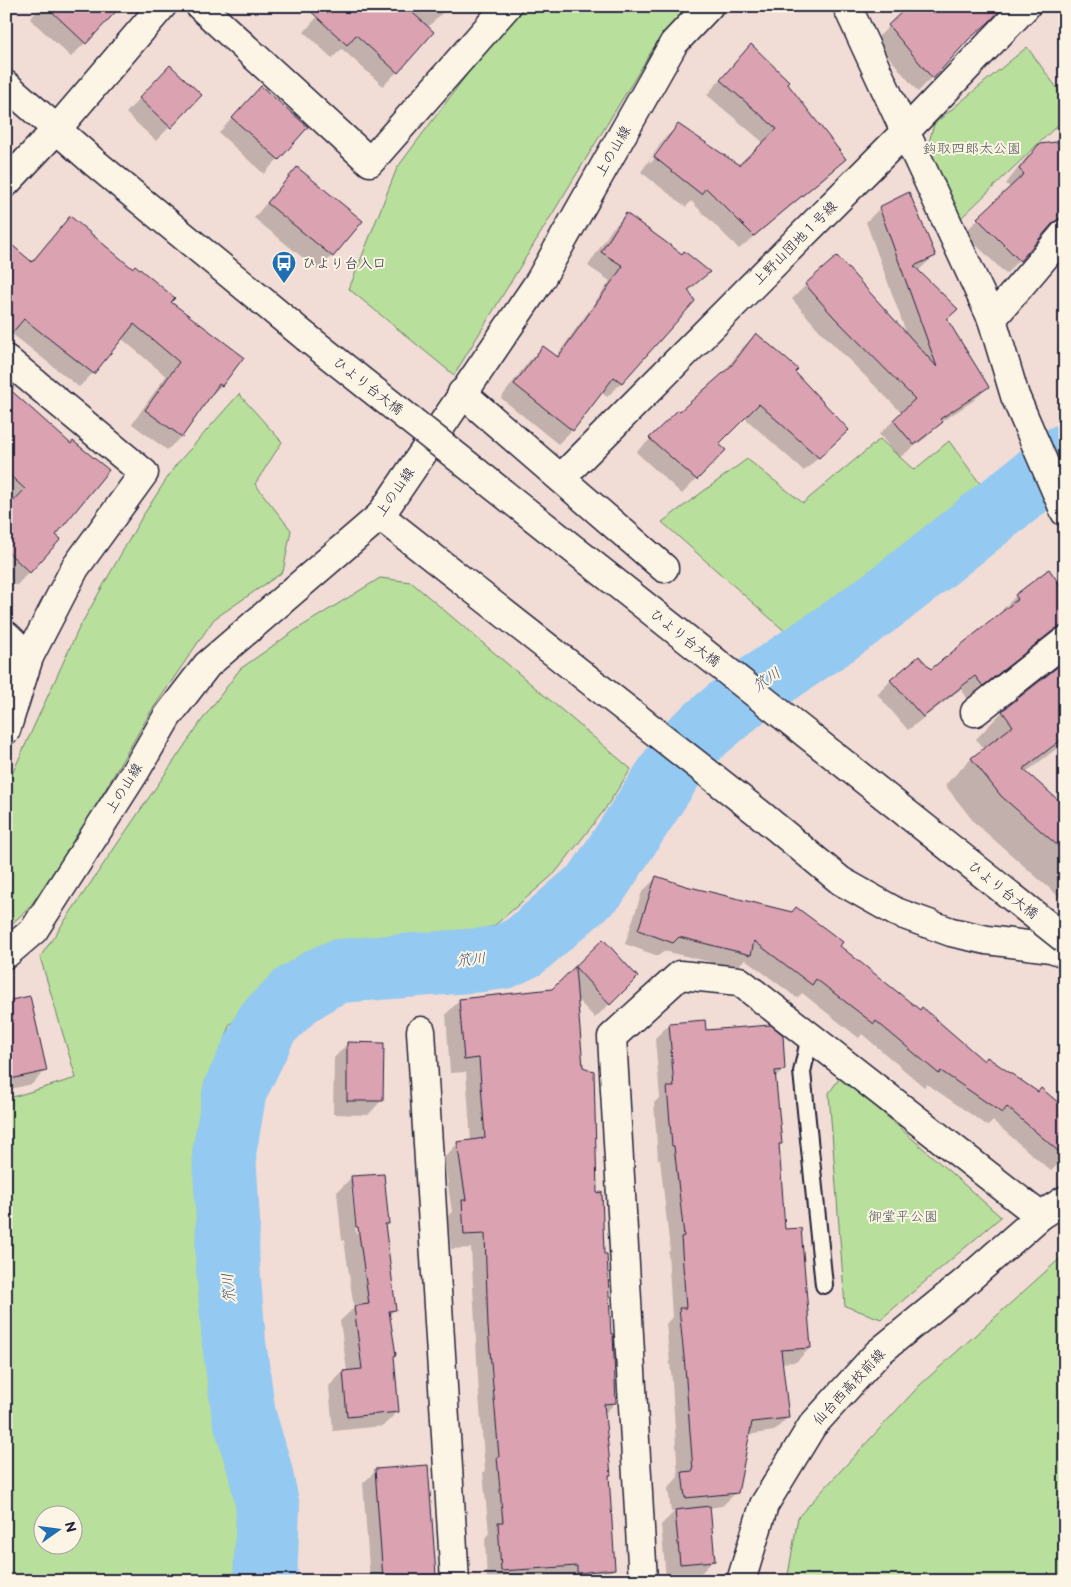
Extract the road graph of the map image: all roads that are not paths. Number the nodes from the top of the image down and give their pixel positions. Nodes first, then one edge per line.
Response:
1 (162, 6) edge
2 (200, 6) edge
3 (507, 6) edge
4 (709, 6) edge
5 (847, 6) edge
6 (1026, 6) edge
7 (6, 85) edge
8 (56, 130) junction
9 (905, 132) junction
10 (6, 183) edge
11 (1065, 233) edge
12 (992, 319) junction
13 (6, 359) edge
14 (462, 392) junction
15 (561, 478) junction
16 (1065, 512) edge
17 (380, 516) junction
18 (664, 568) dead end
19 (6, 635) edge
20 (1065, 641) edge
21 (29, 658) junction
22 (975, 712) dead end
23 (6, 730) edge
24 (1065, 939) edge
25 (1065, 953) edge
26 (6, 954) edge
27 (421, 1031) dead end
28 (810, 1036) junction
29 (1065, 1200) edge
30 (1040, 1216) junction
31 (824, 1285) dead end
32 (456, 1581) edge
33 (643, 1581) edge
34 (741, 1581) edge

1 - 8 street
2 - 3 street
4 - 14 street, 上の山線
5 - 9 street
6 - 9 street, 上野山団地１号線
7 - 8 street, ひより台大橋
8 - 10 street
8 - 24 street, ひより台大橋, bridge
9 - 12 street
9 - 15 street, 上野山団地１号線
11 - 12 street
12 - 16 street
13 - 21 street
14 - 15 street
14 - 17 street, 上の山線
15 - 18 street
17 - 25 street
17 - 26 street, 上の山線
19 - 21 street
20 - 22 street
21 - 23 street
27 - 32 street
28 - 30 street
28 - 31 lane
28 - 33 street
29 - 30 street, 仙台西高校前線
30 - 34 street, 仙台西高校前線

